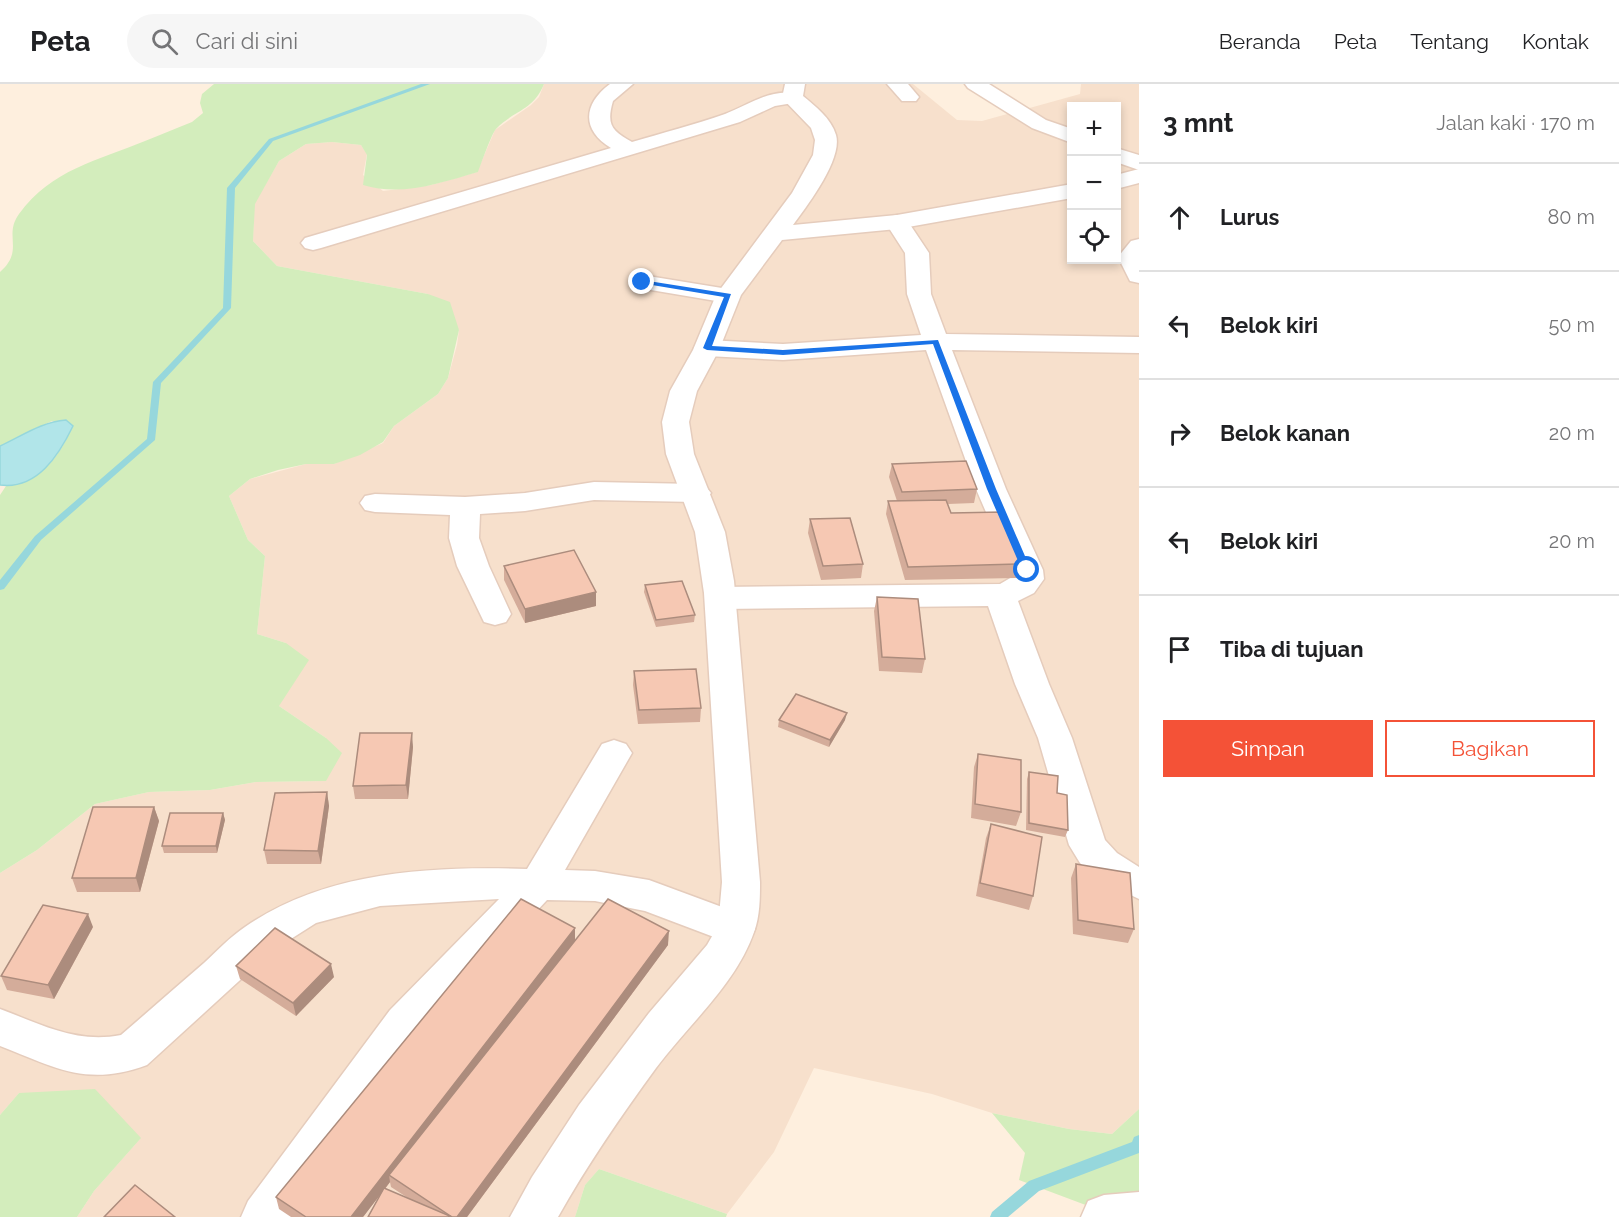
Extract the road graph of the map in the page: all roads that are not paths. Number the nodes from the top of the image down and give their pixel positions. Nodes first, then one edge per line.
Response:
1 (623, 84) edge
2 (975, 84) edge
3 (793, 91) edge
4 (1067, 135) edge
5 (629, 150) junction
6 (1121, 156) edge
7 (1139, 163) edge
8 (1139, 176) edge
9 (1121, 181) edge
10 (1067, 192) edge
11 (897, 222) junction
12 (774, 234) junction
13 (313, 243) dead end
14 (1139, 246) edge
15 (1139, 276) edge
16 (642, 282) dead end
17 (728, 296) junction
18 (936, 342) junction
19 (1139, 345) edge
20 (707, 348) junction
21 (696, 493) junction
22 (375, 503) dead end
23 (465, 506) junction
24 (1000, 595) junction
25 (721, 597) junction
26 (495, 614) dead end
27 (614, 753) dead end
28 (1139, 884) edge
29 (537, 885) junction
30 (735, 929) junction
31 (0, 1027) edge
32 (1139, 1214) edge
33 (264, 1217) edge
34 (533, 1217) edge
35 (1104, 1217) edge

1 - 5 street
2 - 4 street
3 - 5 street
3 - 12 street
5 - 13 street
6 - 7 street
8 - 9 street
10 - 11 street
11 - 12 street
11 - 18 street
12 - 17 street
14 - 15 street
16 - 17 street
17 - 20 street
18 - 19 street
18 - 20 street
18 - 24 street
20 - 21 street
21 - 23 street
21 - 25 street
22 - 23 street
23 - 26 street
24 - 25 street
24 - 28 street
25 - 30 street
27 - 29 street
29 - 30 street
29 - 31 street
29 - 33 street
30 - 34 street
32 - 35 street

